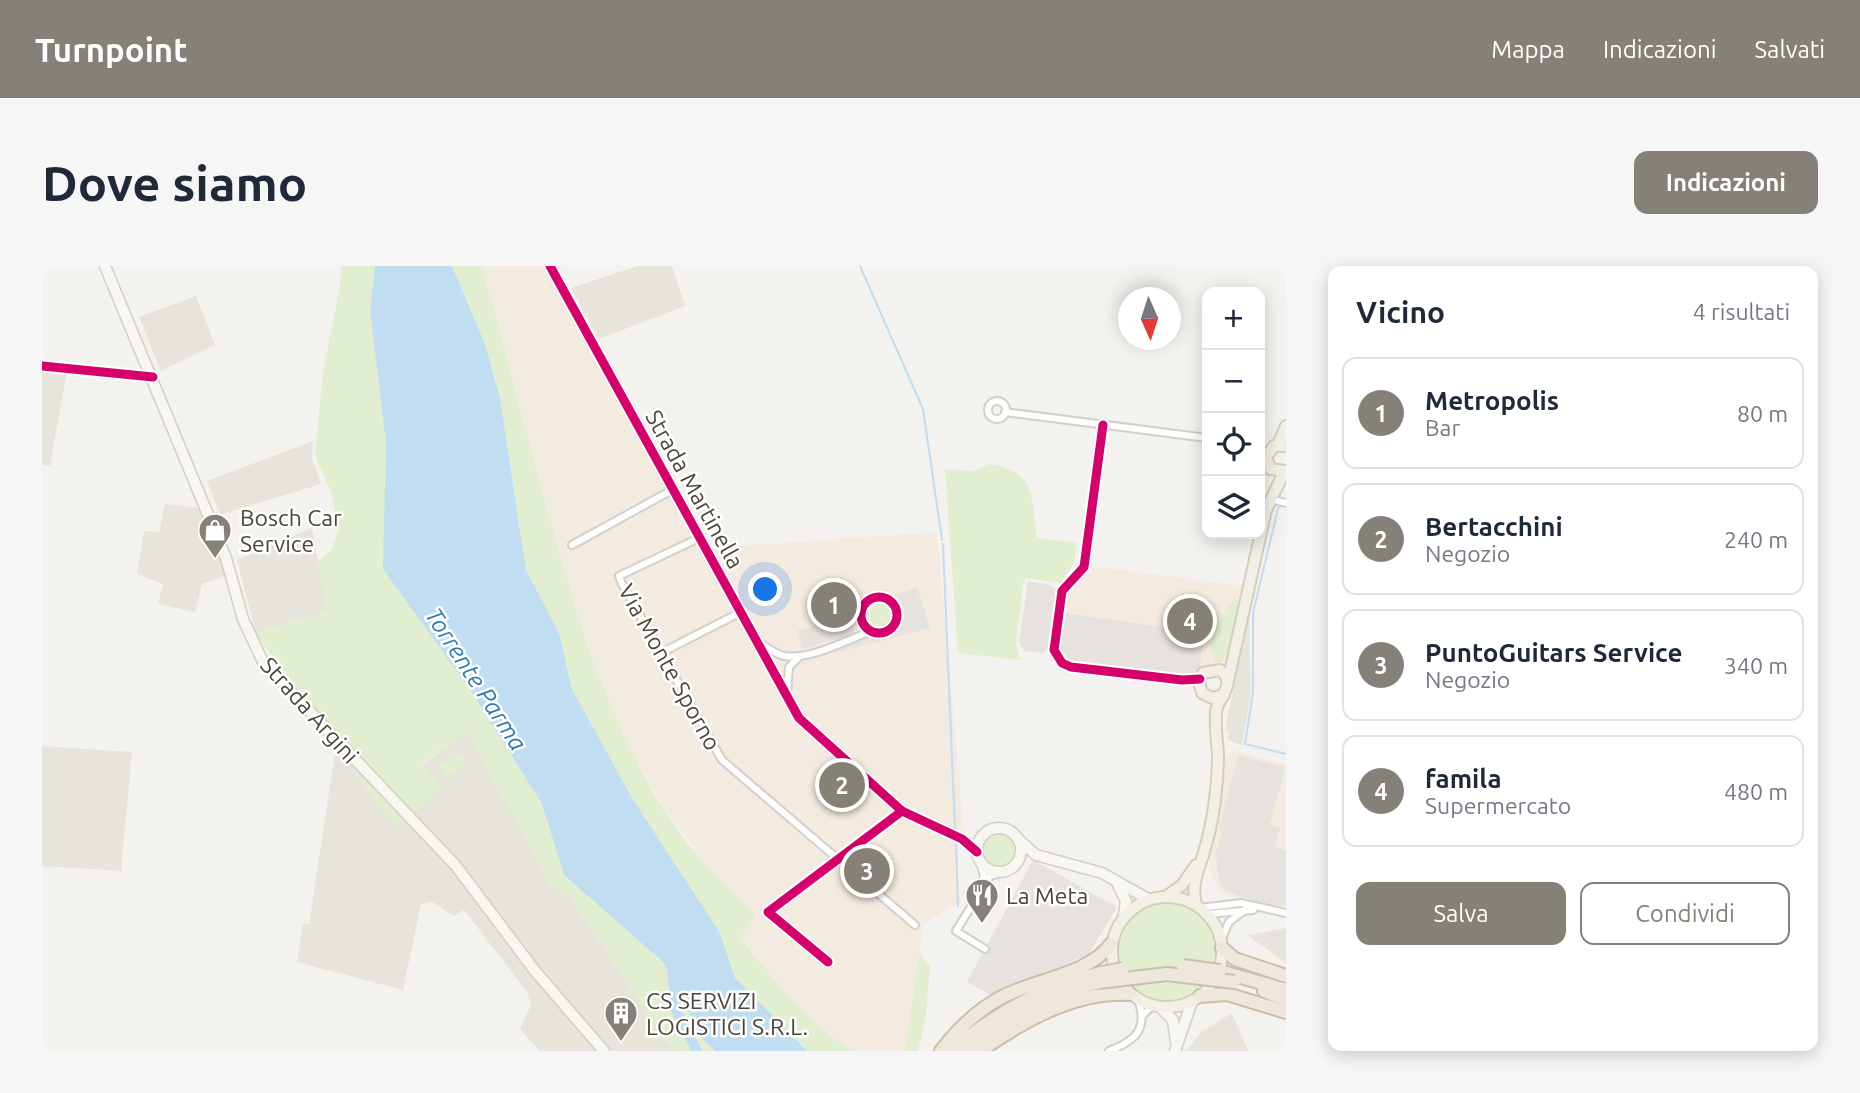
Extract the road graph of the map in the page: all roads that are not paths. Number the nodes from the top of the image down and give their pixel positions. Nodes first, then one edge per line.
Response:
1 (105, 266) edge
2 (550, 266) edge
3 (42, 366) edge
4 (153, 377) junction
5 (1005, 412) dead end
6 (1103, 425) junction
7 (1286, 426) edge
8 (1202, 437) edge
9 (1270, 454) edge
10 (1285, 472) edge
11 (672, 490) junction
12 (1270, 498) junction
13 (1286, 503) edge
14 (699, 538) junction
15 (572, 545) dead end
16 (741, 612) junction
17 (862, 621) junction
18 (872, 631) junction
19 (858, 636) junction
20 (756, 640) junction
21 (661, 653) junction
22 (804, 654) junction
23 (783, 656) junction
24 (789, 667) junction
25 (771, 668) junction
26 (1225, 676) junction
27 (1182, 680) junction
28 (1201, 688) junction
29 (1224, 695) junction
30 (788, 697) junction
31 (1216, 731) junction
32 (902, 811) junction
33 (982, 836) junction
34 (962, 839) junction
35 (1020, 841) junction
36 (1203, 853) junction
37 (1036, 855) junction
38 (978, 857) junction
39 (839, 858) junction
40 (1020, 860) junction
41 (1001, 873) junction
42 (1116, 882) junction
43 (981, 891) junction
44 (1167, 896) junction
45 (1149, 899) junction
46 (1201, 909) junction
47 (1247, 909) junction
48 (1125, 915) junction
49 (1286, 915) edge
50 (915, 925) dead end
51 (1111, 944) junction
52 (1221, 944) junction
53 (985, 949) dead end
54 (828, 962) dead end
55 (1286, 976) edge
56 (1098, 978) junction
57 (1235, 978) junction
58 (1286, 990) edge
59 (1134, 996) junction
60 (1196, 998) junction
61 (1286, 999) edge
62 (1157, 1006) junction
63 (1286, 1012) edge
64 (1143, 1015) junction
65 (604, 1051) edge
66 (941, 1051) edge
67 (952, 1051) edge
68 (967, 1051) edge
69 (980, 1051) edge
70 (1109, 1051) edge

1 - 4 street, Strada Argini
2 - 11 street, Strada Martinella
3 - 4 street
4 - 65 street, Strada Argini
5 - 6 street
6 - 8 street
6 - 27 street
7 - 9 main road
9 - 10 main road
9 - 12 main road
10 - 12 main road
11 - 14 street, Strada Martinella
11 - 15 street
12 - 13 street
12 - 26 main road
14 - 16 street, Strada Martinella
14 - 21 street, Via Monte Sporno
16 - 20 street, Strada Martinella
16 - 21 street
17 - 18 street
17 - 18 street
17 - 19 street
18 - 19 street
19 - 22 street
20 - 23 street
20 - 25 street, Strada Martinella
21 - 39 street, Via Monte Sporno
22 - 23 street
22 - 24 street
23 - 25 street
24 - 25 street
24 - 30 street
25 - 30 street, Strada Martinella
26 - 28 main road
26 - 29 main road
27 - 28 street
27 - 28 street
28 - 29 main road
28 - 31 main road
29 - 31 main road
30 - 32 street, Strada Martinella
31 - 36 main road
32 - 34 street, Strada Martinella
32 - 39 street
33 - 34 street
33 - 35 street
33 - 38 street
34 - 38 street, Strada Martinella
35 - 37 street
35 - 40 street
36 - 44 main road
36 - 46 main road
37 - 40 street
37 - 42 street
38 - 41 street, Strada Martinella
38 - 43 street
39 - 50 street, Via Monte Sporno
39 - 54 street
40 - 41 street
41 - 43 street
42 - 45 street
42 - 48 street
43 - 53 street
44 - 45 main road
44 - 46 main road
45 - 48 main road
46 - 47 street
46 - 49 street
46 - 52 main road
47 - 49 street
47 - 52 street
48 - 51 main road
51 - 59 main road
51 - 66 highway
52 - 55 highway
52 - 60 main road
56 - 57 highway, bridge
56 - 57 highway, bridge
56 - 67 highway
56 - 68 highway
57 - 58 highway
57 - 61 highway
59 - 62 main road
59 - 64 street
59 - 69 highway
60 - 62 main road
60 - 62 street
60 - 63 highway
62 - 64 street
64 - 70 street

